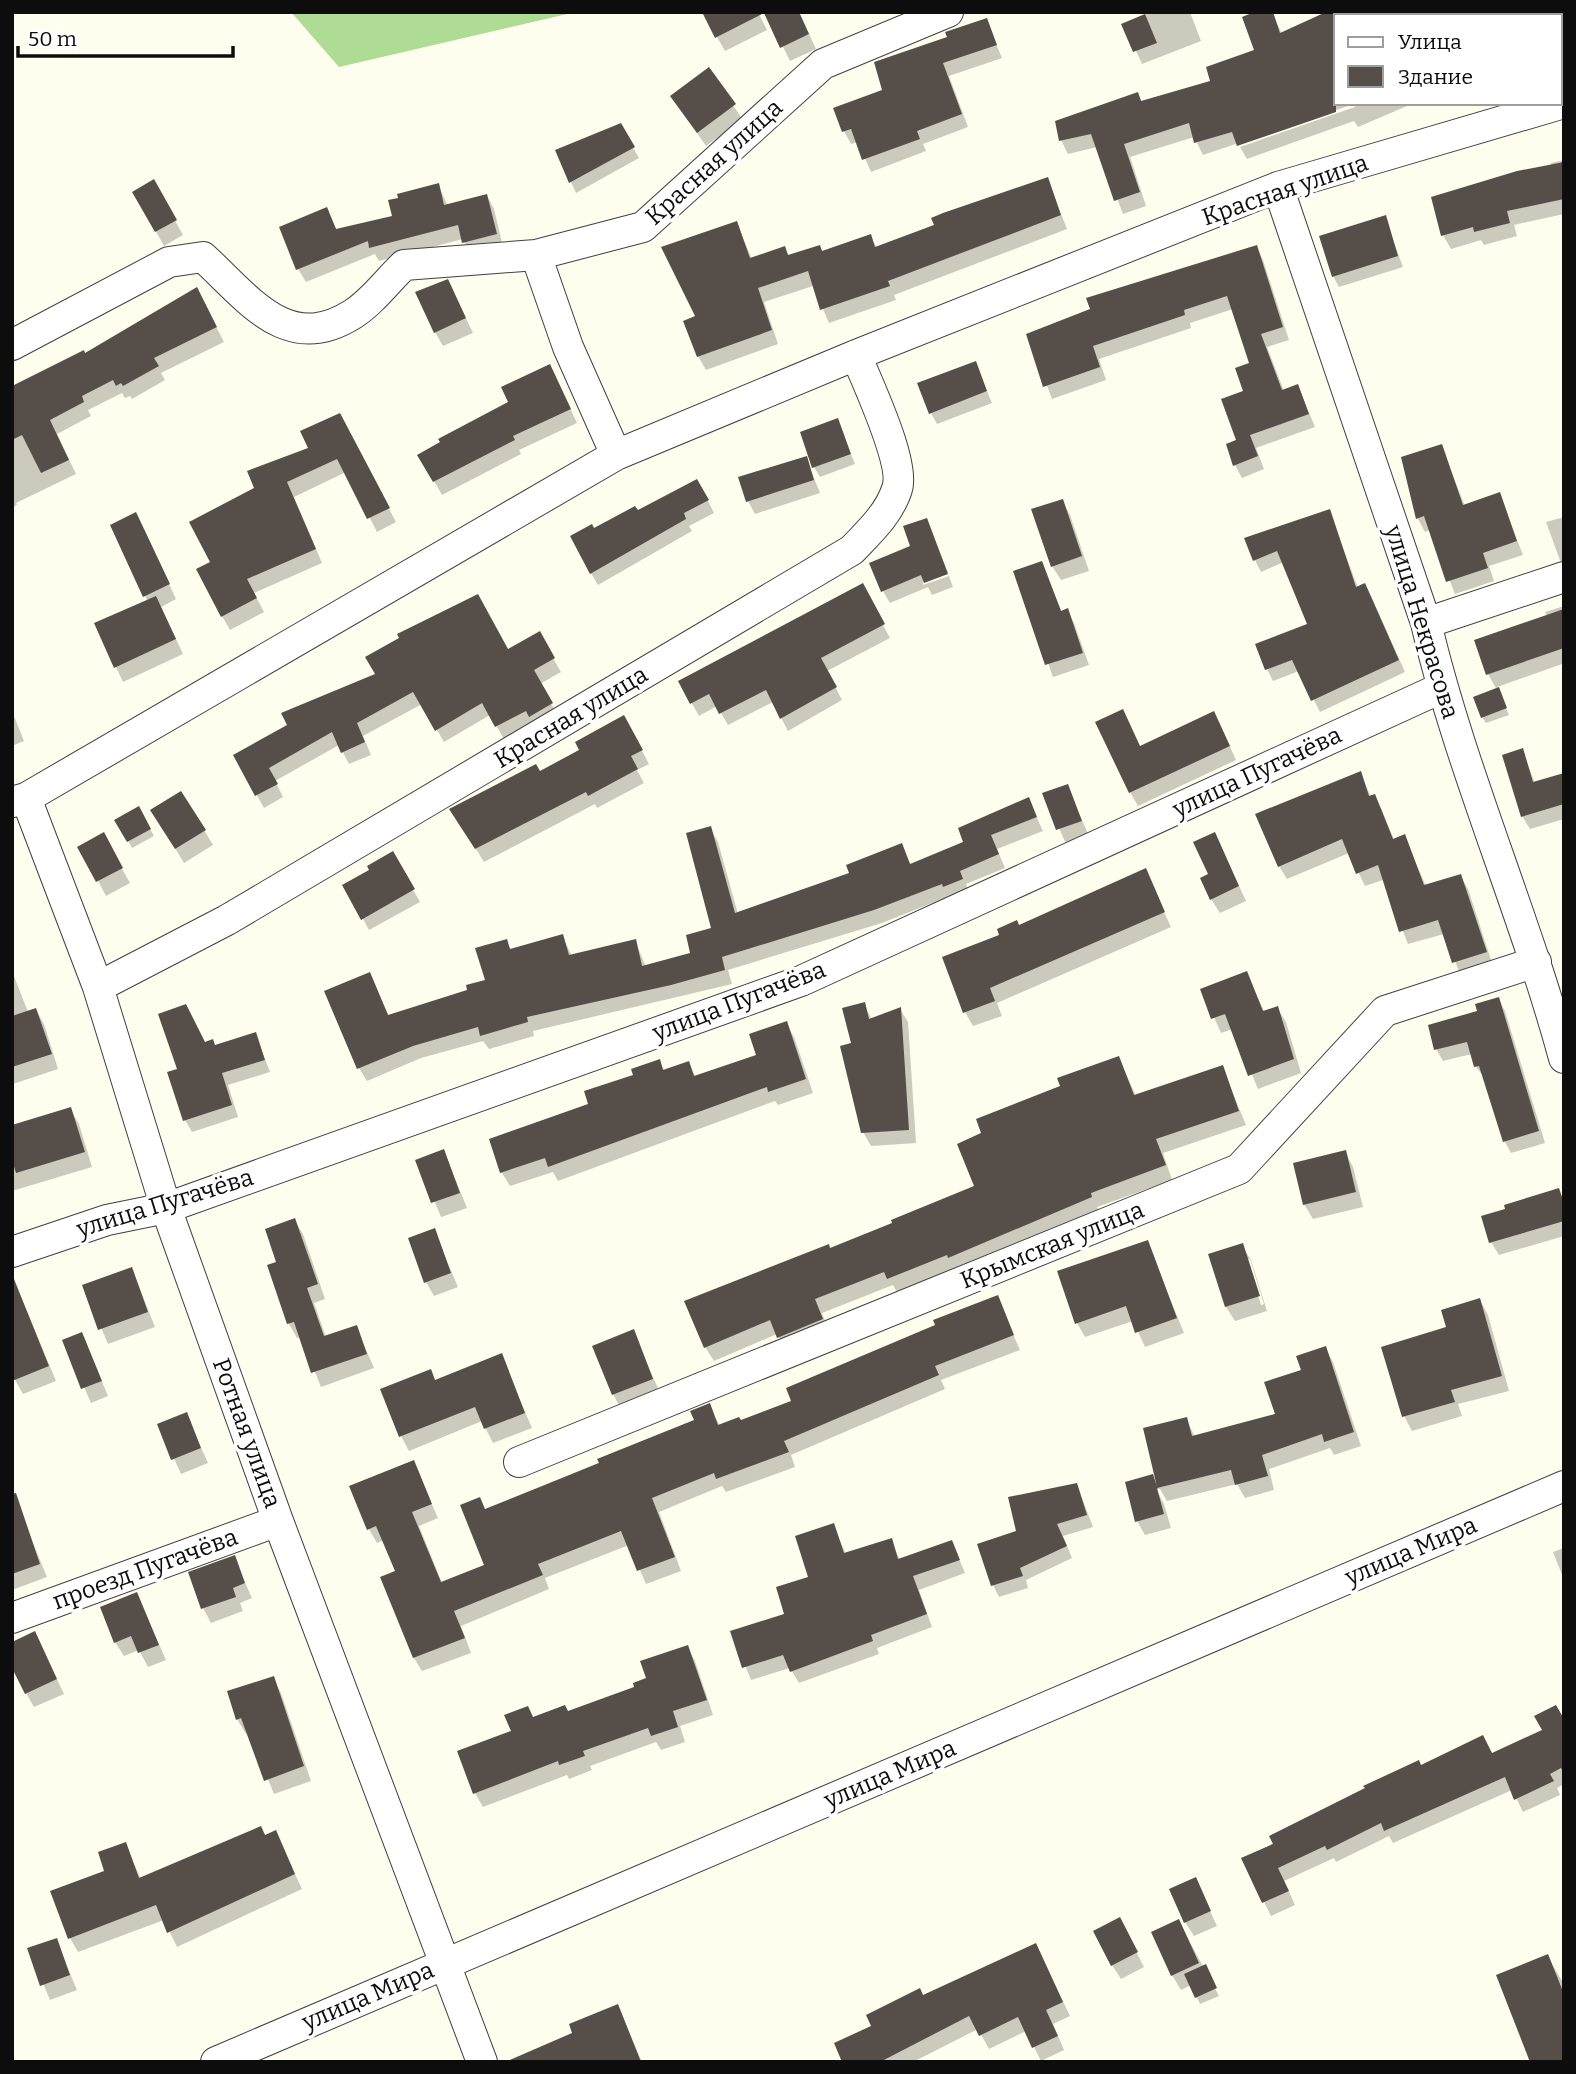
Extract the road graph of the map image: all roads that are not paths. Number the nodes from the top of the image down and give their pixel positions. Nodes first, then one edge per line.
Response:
1 (948, 12) edge
2 (1557, 105) edge
3 (1278, 187) junction
4 (536, 255) junction
5 (12, 345) edge
6 (856, 355) junction
7 (616, 455) junction
8 (1564, 577) edge
9 (1426, 623) junction
10 (1441, 688) junction
11 (19, 800) edge
12 (1536, 961) junction
13 (97, 987) junction
14 (1557, 1008) edge
15 (1564, 1058) edge
16 (166, 1208) junction
17 (12, 1252) edge
18 (519, 1462) dead end
19 (1564, 1486) edge
20 (278, 1521) junction
21 (12, 1618) edge
22 (446, 1963) junction
23 (216, 2062) edge
24 (482, 2062) edge

1 - 4 street, Красная улица
2 - 3 street, Красная улица
3 - 6 street, Красная улица
3 - 9 street, улица Некрасова
4 - 5 street, Красная улица
4 - 7 street
6 - 7 street, Красная улица
6 - 13 street, Красная улица
7 - 11 street, Красная улица
8 - 9 street
9 - 10 street, улица Некрасова
10 - 12 street, улица Некрасова
10 - 16 street, улица Пугачёва
11 - 13 street, Ротная улица
12 - 14 street, улица Некрасова
12 - 18 street, Крымская улица
13 - 16 street, Ротная улица
14 - 15 street, улица Некрасова
16 - 17 street, улица Пугачёва
16 - 20 street, Ротная улица
19 - 22 street, улица Мира
20 - 21 street, проезд Пугачёва
20 - 22 street, Ротная улица
22 - 23 street, улица Мира
22 - 24 street, Ротная улица

